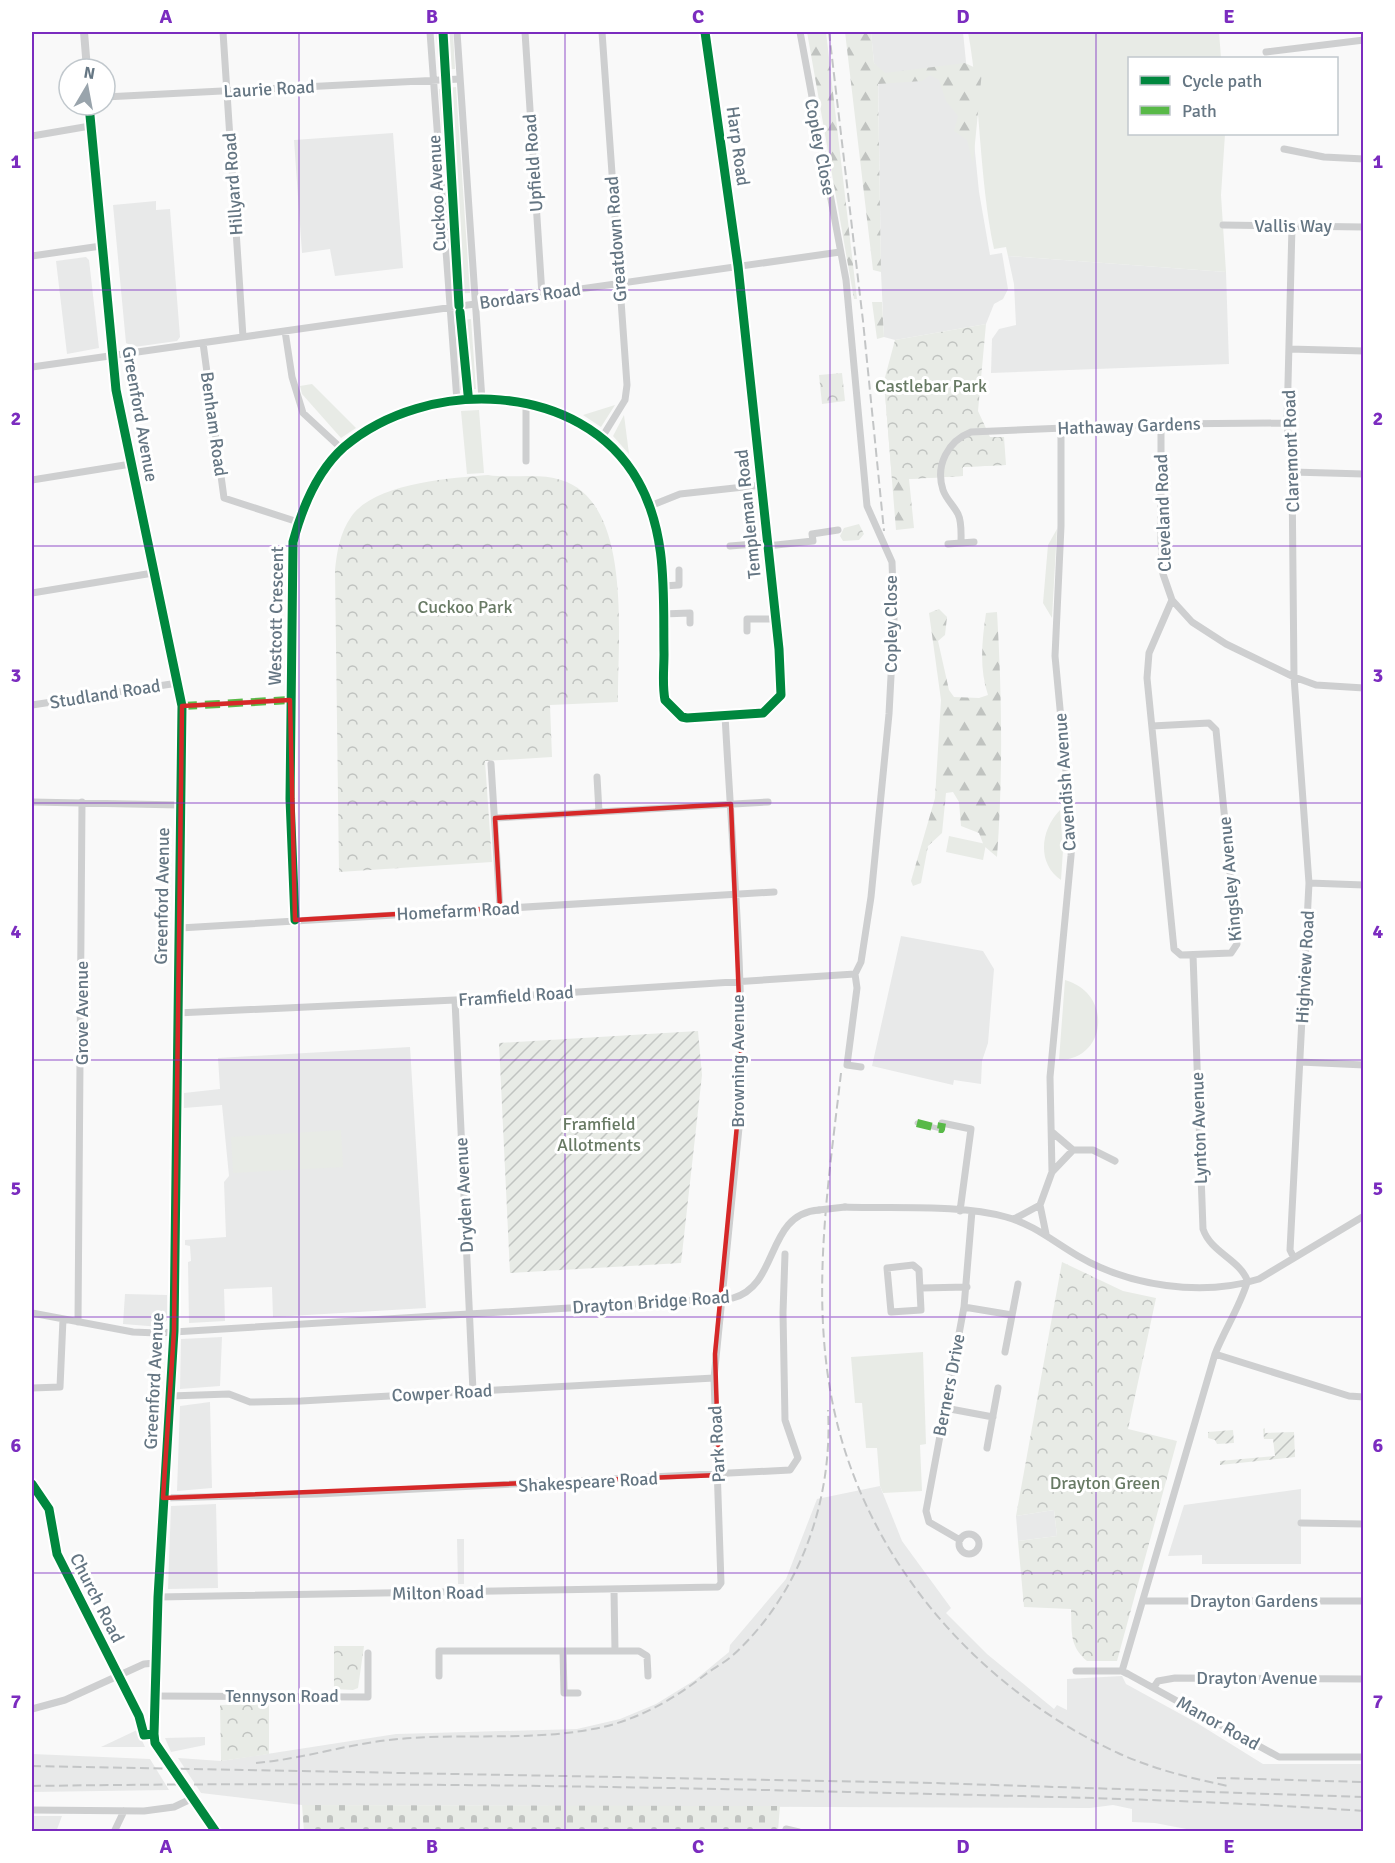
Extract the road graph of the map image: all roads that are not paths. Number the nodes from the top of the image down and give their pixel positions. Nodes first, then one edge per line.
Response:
1 (84, 32) edge
2 (223, 32) edge
3 (430, 32) edge
4 (456, 32) edge
5 (525, 32) edge
6 (602, 32) edge
7 (705, 32) edge
8 (800, 32) edge
9 (1364, 40) edge
10 (1266, 52) dead end
11 (86, 57) edge
12 (460, 79) junction
13 (434, 81) junction
14 (227, 91) junction
15 (117, 97) edge
16 (90, 117) edge
17 (90, 126) junction
18 (32, 136) edge
19 (1284, 149) dead end
20 (1364, 159) edge
21 (1222, 225) dead end
22 (1292, 226) junction
23 (1364, 227) edge
24 (101, 246) junction
25 (840, 252) junction
26 (32, 256) edge
27 (738, 266) junction
28 (619, 283) junction
29 (542, 294) junction
30 (475, 304) junction
31 (450, 308) junction
32 (285, 331) junction
33 (243, 337) junction
34 (203, 343) junction
35 (1288, 349) junction
36 (1364, 351) edge
37 (112, 356) junction
38 (32, 367) edge
39 (482, 400) junction
40 (457, 401) junction
41 (526, 403) junction
42 (1287, 423) junction
43 (1161, 424) junction
44 (1061, 429) junction
45 (602, 440) junction
46 (342, 449) junction
47 (526, 461) dead end
48 (131, 464) junction
49 (1292, 472) junction
50 (1364, 474) edge
51 (32, 480) edge
52 (762, 485) junction
53 (650, 506) junction
54 (298, 522) junction
55 (838, 530) dead end
56 (974, 542) dead end
57 (961, 543) junction
58 (767, 544) junction
59 (948, 544) dead end
60 (730, 546) dead end
61 (679, 570) dead end
62 (153, 573) junction
63 (663, 585) junction
64 (32, 592) edge
65 (1172, 600) junction
66 (663, 614) junction
67 (776, 619) junction
68 (690, 623) dead end
69 (747, 631) dead end
70 (1294, 677) junction
71 (178, 682) junction
72 (1364, 688) edge
73 (290, 700) junction
74 (32, 705) edge
75 (182, 706) junction
76 (725, 715) junction
77 (1152, 726) junction
78 (491, 764) dead end
79 (597, 777) dead end
80 (32, 802) edge
81 (82, 802) junction
82 (768, 802) dead end
83 (731, 804) junction
84 (180, 805) junction
85 (599, 812) junction
86 (495, 818) junction
87 (1309, 883) junction
88 (1364, 885) edge
89 (774, 892) dead end
90 (736, 895) junction
91 (500, 908) junction
92 (295, 920) junction
93 (180, 928) junction
94 (1193, 955) junction
95 (855, 974) junction
96 (739, 981) junction
97 (455, 1000) junction
98 (177, 1013) junction
99 (1300, 1062) junction
100 (1364, 1065) edge
101 (861, 1067) dead end
102 (916, 1123) dead end
103 (942, 1123) joint
104 (1052, 1131) junction
105 (1073, 1150) junction
106 (1115, 1161) dead end
107 (1052, 1172) junction
108 (1040, 1205) junction
109 (960, 1210) junction
110 (972, 1212) junction
111 (1364, 1216) edge
112 (1014, 1219) junction
113 (1046, 1234) junction
114 (785, 1254) dead end
115 (1293, 1256) junction
116 (1247, 1283) junction
117 (1018, 1284) dead end
118 (967, 1287) junction
119 (921, 1288) junction
120 (721, 1299) junction
121 (964, 1307) junction
122 (32, 1313) edge
123 (470, 1314) junction
124 (1012, 1316) junction
125 (63, 1319) junction
126 (78, 1322) junction
127 (174, 1331) junction
128 (1005, 1352) dead end
129 (1215, 1354) junction
130 (714, 1378) junction
131 (32, 1388) edge
132 (998, 1388) dead end
133 (473, 1391) junction
134 (170, 1396) junction
135 (1364, 1397) edge
136 (945, 1408) junction
137 (993, 1417) junction
138 (987, 1448) dead end
139 (719, 1475) junction
140 (32, 1486) edge
141 (163, 1498) junction
142 (1301, 1523) dead end
143 (1364, 1524) edge
144 (960, 1540) dead end
145 (718, 1587) joint
146 (614, 1590) junction
147 (158, 1597) junction
148 (1144, 1601) junction
149 (1364, 1601) edge
150 (562, 1651) junction
151 (615, 1651) junction
152 (368, 1653) dead end
153 (155, 1663) junction
154 (1076, 1671) dead end
155 (1122, 1671) junction
156 (118, 1676) junction
157 (440, 1676) dead end
158 (648, 1676) dead end
159 (1364, 1678) edge
160 (1154, 1687) junction
161 (578, 1693) dead end
162 (153, 1696) junction
163 (32, 1709) edge
164 (141, 1726) dead end
165 (1364, 1757) edge
166 (193, 1798) junction
167 (32, 1810) edge
168 (124, 1811) junction
169 (786, 1829) dead end
170 (114, 1832) edge
171 (216, 1832) edge
172 (799, 1832) edge

1 - 11 street
2 - 14 street, Hillyard Road
3 - 13 street, Cuckoo Avenue
4 - 12 street, Cuckoo Avenue
5 - 29 street, Upfield Road
6 - 28 street, Greatdown Road
7 - 27 street, Harp Road
8 - 25 street, Copley Close
9 - 10 street
12 - 13 street
12 - 30 street, Cuckoo Avenue
13 - 14 street, Laurie Road
13 - 31 street, Cuckoo Avenue
14 - 15 street, Laurie Road
14 - 33 street, Hillyard Road
16 - 17 street, Greenford Avenue
17 - 18 street
17 - 24 street, Greenford Avenue
19 - 20 street
21 - 22 street, Vallis Way
22 - 23 street, Vallis Way
22 - 35 street, Claremont Road
24 - 26 street
24 - 37 street, Greenford Avenue
25 - 27 street, Bordars Road
25 - 95 street, Copley Close
27 - 28 street, Bordars Road
27 - 52 street, Templeman Road
28 - 29 street, Bordars Road
28 - 45 street, Greatdown Road
29 - 30 street, Bordars Road
30 - 31 street, Bordars Road
30 - 39 street, Cuckoo Avenue
31 - 32 street, Bordars Road
31 - 40 street, Cuckoo Avenue
32 - 33 street, Bordars Road
32 - 46 street
33 - 34 street, Bordars Road
34 - 37 street, Bordars Road
34 - 54 street, Benham Road
35 - 36 street
35 - 42 street, Claremont Road
37 - 38 street, Bordars Road
37 - 48 street, Greenford Avenue
39 - 40 street, Westcott Crescent
39 - 41 street, Westcott Crescent
40 - 46 street, Westcott Crescent
41 - 45 street, Westcott Crescent
41 - 47 street
42 - 43 street, Hathaway Gardens
42 - 49 street, Claremont Road
43 - 44 street, Hathaway Gardens
43 - 65 street, Cleveland Road
44 - 57 street, Hathaway Gardens
44 - 104 street, Cavendish Avenue
45 - 53 street, Westcott Crescent
46 - 54 street, Westcott Crescent
48 - 51 street
48 - 62 street, Greenford Avenue
49 - 50 street
49 - 70 street, Claremont Road
52 - 53 street
52 - 58 street, Templeman Road
53 - 63 street, Westcott Crescent
54 - 73 street, Westcott Crescent
55 - 58 street
56 - 57 street
57 - 59 street
58 - 60 street
58 - 67 street, Templeman Road
61 - 63 street
62 - 64 street
62 - 71 street, Greenford Avenue
63 - 66 street, Westcott Crescent
65 - 70 street, Cleveland Road
65 - 77 street
66 - 68 street
66 - 76 street, Westcott Crescent
67 - 69 street
67 - 76 street, Templeman Road
70 - 72 street, Cleveland Road
70 - 87 street, Highview Road
71 - 74 street, Studland Road
71 - 75 street, Greenford Avenue
73 - 75 street
73 - 92 street, Westcott Crescent
75 - 84 street, Greenford Avenue
76 - 83 street, Browning Avenue
77 - 94 street
77 - 94 street, Kingsley Avenue
78 - 86 street
79 - 85 street
80 - 81 street
81 - 84 street
81 - 126 street, Grove Avenue
82 - 83 street
83 - 85 street
83 - 90 street, Browning Avenue
84 - 93 street, Greenford Avenue
85 - 86 street
86 - 91 street
87 - 88 street
87 - 99 street, Highview Road
89 - 90 street
90 - 91 street, Homefarm Road
90 - 96 street, Browning Avenue
91 - 92 street, Homefarm Road
92 - 93 street, Homefarm Road
93 - 98 street, Greenford Avenue
94 - 116 street, Lynton Avenue
95 - 96 street, Framfield Road
95 - 101 street, Copley Close
96 - 97 street, Framfield Road
96 - 120 street, Browning Avenue
97 - 98 street, Framfield Road
97 - 123 street, Dryden Avenue
98 - 127 street, Greenford Avenue
99 - 100 street
99 - 115 street, Highview Road
102 - 103 street
103 - 109 street
104 - 105 street
104 - 107 street, Cavendish Avenue
105 - 106 street
105 - 107 street
107 - 108 street, Cavendish Avenue
108 - 112 street
108 - 113 street
109 - 110 street, Drayton Bridge Road
109 - 120 street, Drayton Bridge Road, bridge
110 - 112 street, Drayton Bridge Road
110 - 118 street, Berners Drive
111 - 115 street
112 - 113 street, Drayton Bridge Road
113 - 116 street, Drayton Bridge Road
114 - 139 street, Shakespeare Road
115 - 116 street
116 - 129 street
117 - 124 street
118 - 119 street
118 - 121 street, Berners Drive
119 - 119 street
120 - 123 street, Drayton Bridge Road
120 - 130 street, Park Road
121 - 124 street
121 - 136 street, Berners Drive
122 - 125 street, Drayton Bridge Road
123 - 127 street, Drayton Bridge Road
123 - 133 street, Dryden Avenue
124 - 128 street
125 - 126 street, Drayton Bridge Road
125 - 131 street
126 - 127 street, Drayton Bridge Road
127 - 134 street, Greenford Avenue
129 - 135 street
129 - 148 street
130 - 133 street, Cowper Road
130 - 139 street, Park Road
132 - 137 street
133 - 134 street, Cowper Road
134 - 141 street, Greenford Avenue
136 - 137 street
136 - 144 street, Berners Drive
137 - 138 street
139 - 141 street, Shakespeare Road
139 - 145 street, Park Road
140 - 156 street, Church Road
141 - 147 street, Greenford Avenue
142 - 143 street
145 - 146 street, Milton Road
146 - 147 street, Milton Road
146 - 151 street
147 - 153 street, Greenford Avenue
148 - 149 street, Drayton Gardens
148 - 155 street
150 - 151 street
150 - 157 street
150 - 161 street
151 - 158 street
152 - 162 street, Tennyson Road
153 - 156 street
153 - 162 street, Greenford Avenue
154 - 155 street, Manor Road
155 - 160 street, Manor Road
156 - 163 street
156 - 164 street, Church Road
159 - 160 street, Drayton Avenue
160 - 165 street, Manor Road
162 - 166 street
166 - 168 street
166 - 171 street
167 - 168 street
168 - 170 street
169 - 172 street

